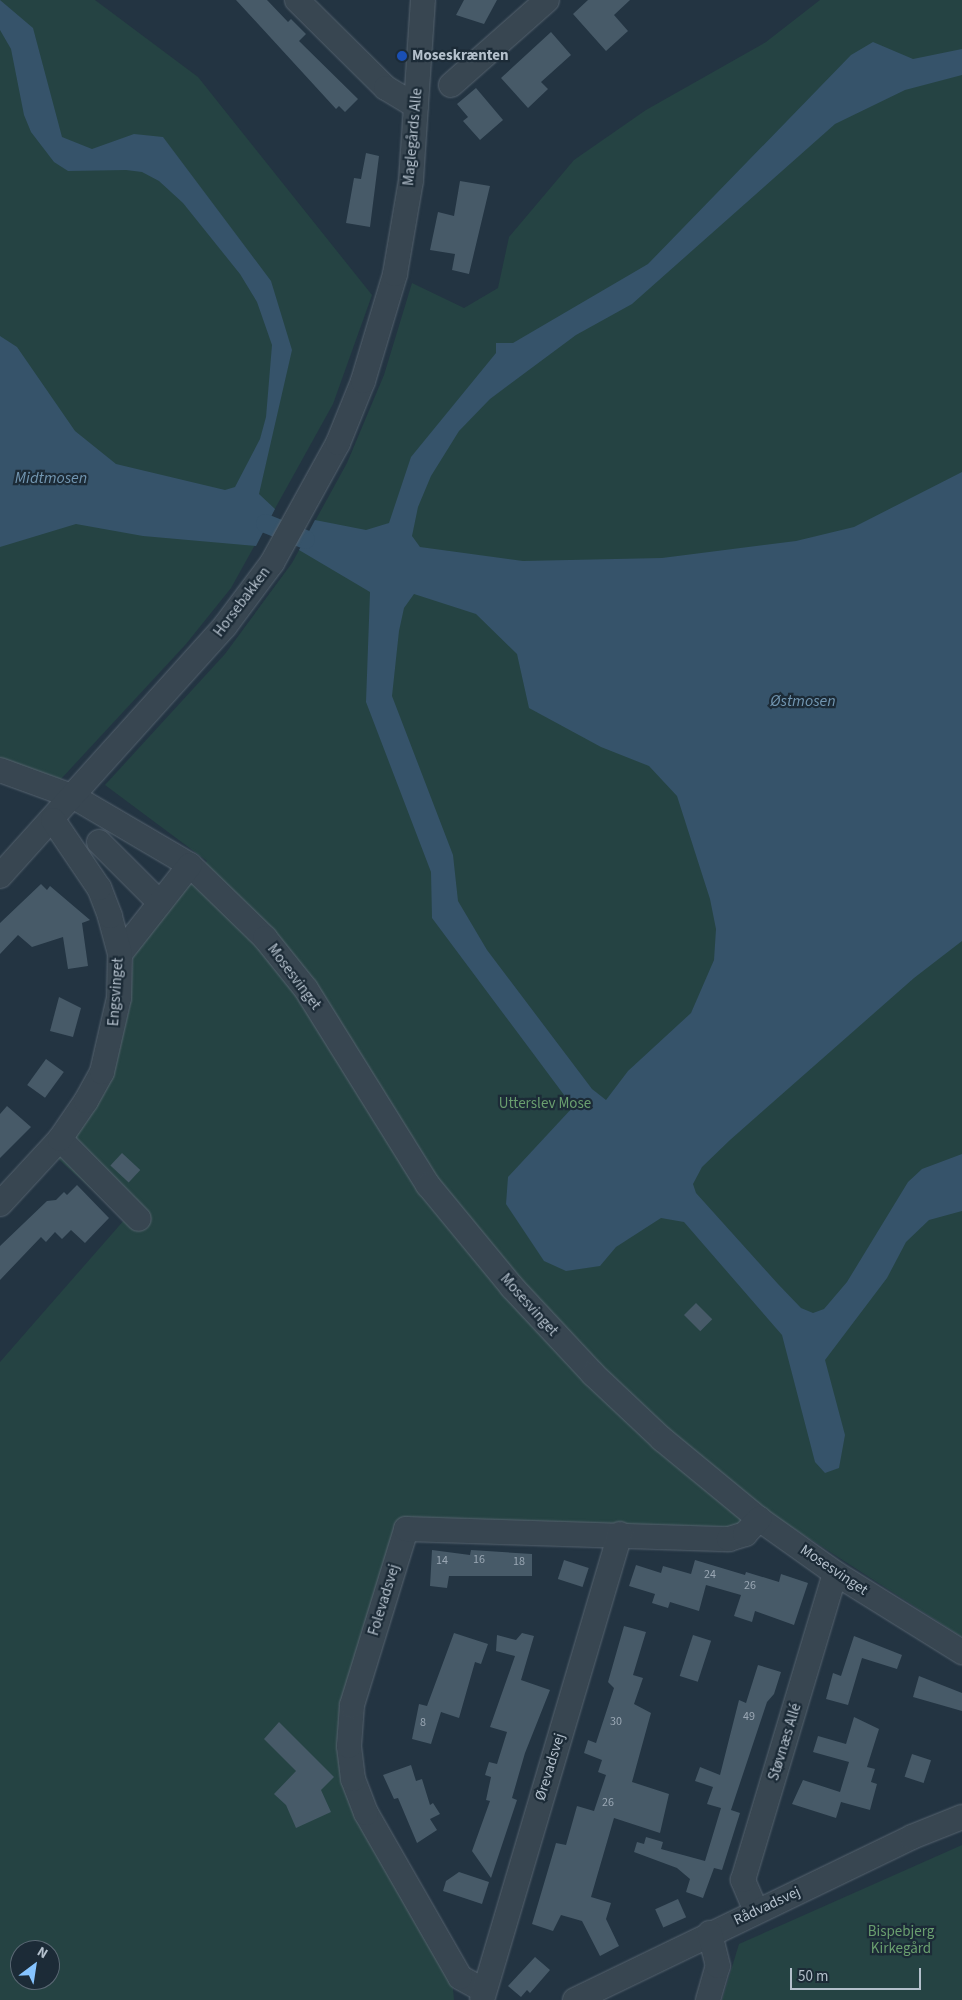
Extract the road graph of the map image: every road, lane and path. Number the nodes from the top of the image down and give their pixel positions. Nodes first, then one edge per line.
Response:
1 (298, 0) edge
2 (423, 0) edge
3 (547, 0) edge
4 (452, 85) dead end
5 (416, 106) junction
6 (395, 274) joint
7 (0, 770) edge
8 (74, 797) junction
9 (53, 820) junction
10 (98, 842) dead end
11 (190, 865) junction
12 (0, 876) edge
13 (160, 903) junction
14 (120, 954) junction
15 (60, 1138) junction
16 (0, 1204) edge
17 (139, 1219) dead end
18 (759, 1519) junction
19 (620, 1534) junction
20 (835, 1573) junction
21 (962, 1652) edge
22 (962, 1816) edge
23 (756, 1911) junction
24 (710, 1933) junction
25 (482, 1995) edge
26 (575, 2000) edge
27 (708, 2000) edge

1 - 5 street
2 - 5 street, Maglegårds Alle
3 - 4 street
5 - 6 street, Maglegårds Alle
6 - 8 street, Horsebakken
7 - 8 street, Mosesvinget
8 - 9 street, Horsebakken
8 - 11 street, Mosesvinget
9 - 12 street, Horsebakken
9 - 14 street, Engsvinget
10 - 13 street
11 - 13 street
11 - 18 street, Mosesvinget
13 - 14 street
14 - 15 street, Engsvinget
15 - 16 street, Engsvinget
15 - 17 street
18 - 19 street, Folevadsvej
18 - 20 street, Mosesvinget
19 - 25 street, Ørevadsvej
19 - 25 street, Folevadsvej
20 - 21 street, Mosesvinget
20 - 23 street, Støvnæs Allé
22 - 23 street, Rådvadsvej
23 - 24 street, Rådvadsvej
24 - 26 street, Rådvadsvej
24 - 27 street

